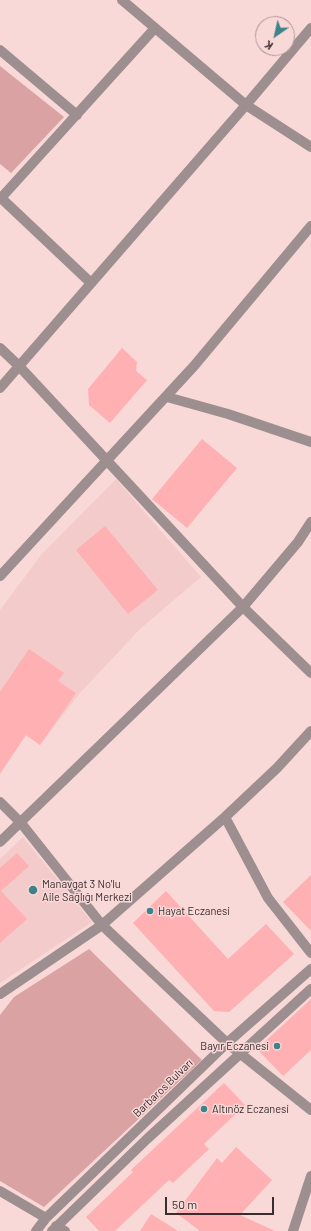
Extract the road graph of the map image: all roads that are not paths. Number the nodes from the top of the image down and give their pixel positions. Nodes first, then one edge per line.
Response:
1 (122, 0) edge
2 (155, 28) junction
3 (311, 28) edge
4 (0, 50) edge
5 (246, 105) junction
6 (76, 115) junction
7 (311, 148) edge
8 (1, 198) edge
9 (311, 226) edge
10 (91, 284) junction
11 (0, 348) edge
12 (19, 366) junction
13 (0, 388) edge
14 (167, 397) junction
15 (311, 442) edge
16 (107, 460) junction
17 (311, 522) edge
18 (0, 576) edge
19 (243, 607) junction
20 (311, 673) edge
21 (311, 731) edge
22 (0, 802) edge
23 (225, 817) junction
24 (21, 823) junction
25 (0, 842) edge
26 (102, 925) junction
27 (311, 953) edge
28 (311, 969) edge
29 (311, 989) edge
30 (0, 994) edge
31 (227, 1043) junction
32 (240, 1055) junction
33 (311, 1110) edge
34 (311, 1176) edge
35 (0, 1191) edge
36 (46, 1218) junction
37 (58, 1229) edge
38 (36, 1231) edge
39 (293, 1231) edge

1 - 2 street
2 - 5 street
2 - 6 street
3 - 5 street
4 - 6 street
5 - 7 street
5 - 10 street
6 - 8 street
8 - 10 street
9 - 14 street
10 - 12 street
11 - 12 street
12 - 13 street
12 - 16 street
14 - 15 street
14 - 16 street
16 - 18 street
16 - 19 street
17 - 19 street
19 - 20 street
19 - 24 street
21 - 23 street
22 - 24 street
23 - 26 street
23 - 27 street
24 - 25 street
24 - 26 street
26 - 30 street
26 - 31 street
28 - 31 street, Barbaros Bulvarı
29 - 32 street
31 - 32 street
31 - 36 street, Barbaros Bulvarı
32 - 33 street
32 - 37 street
34 - 39 street
35 - 36 street
36 - 38 street, Barbaros Bulvarı

